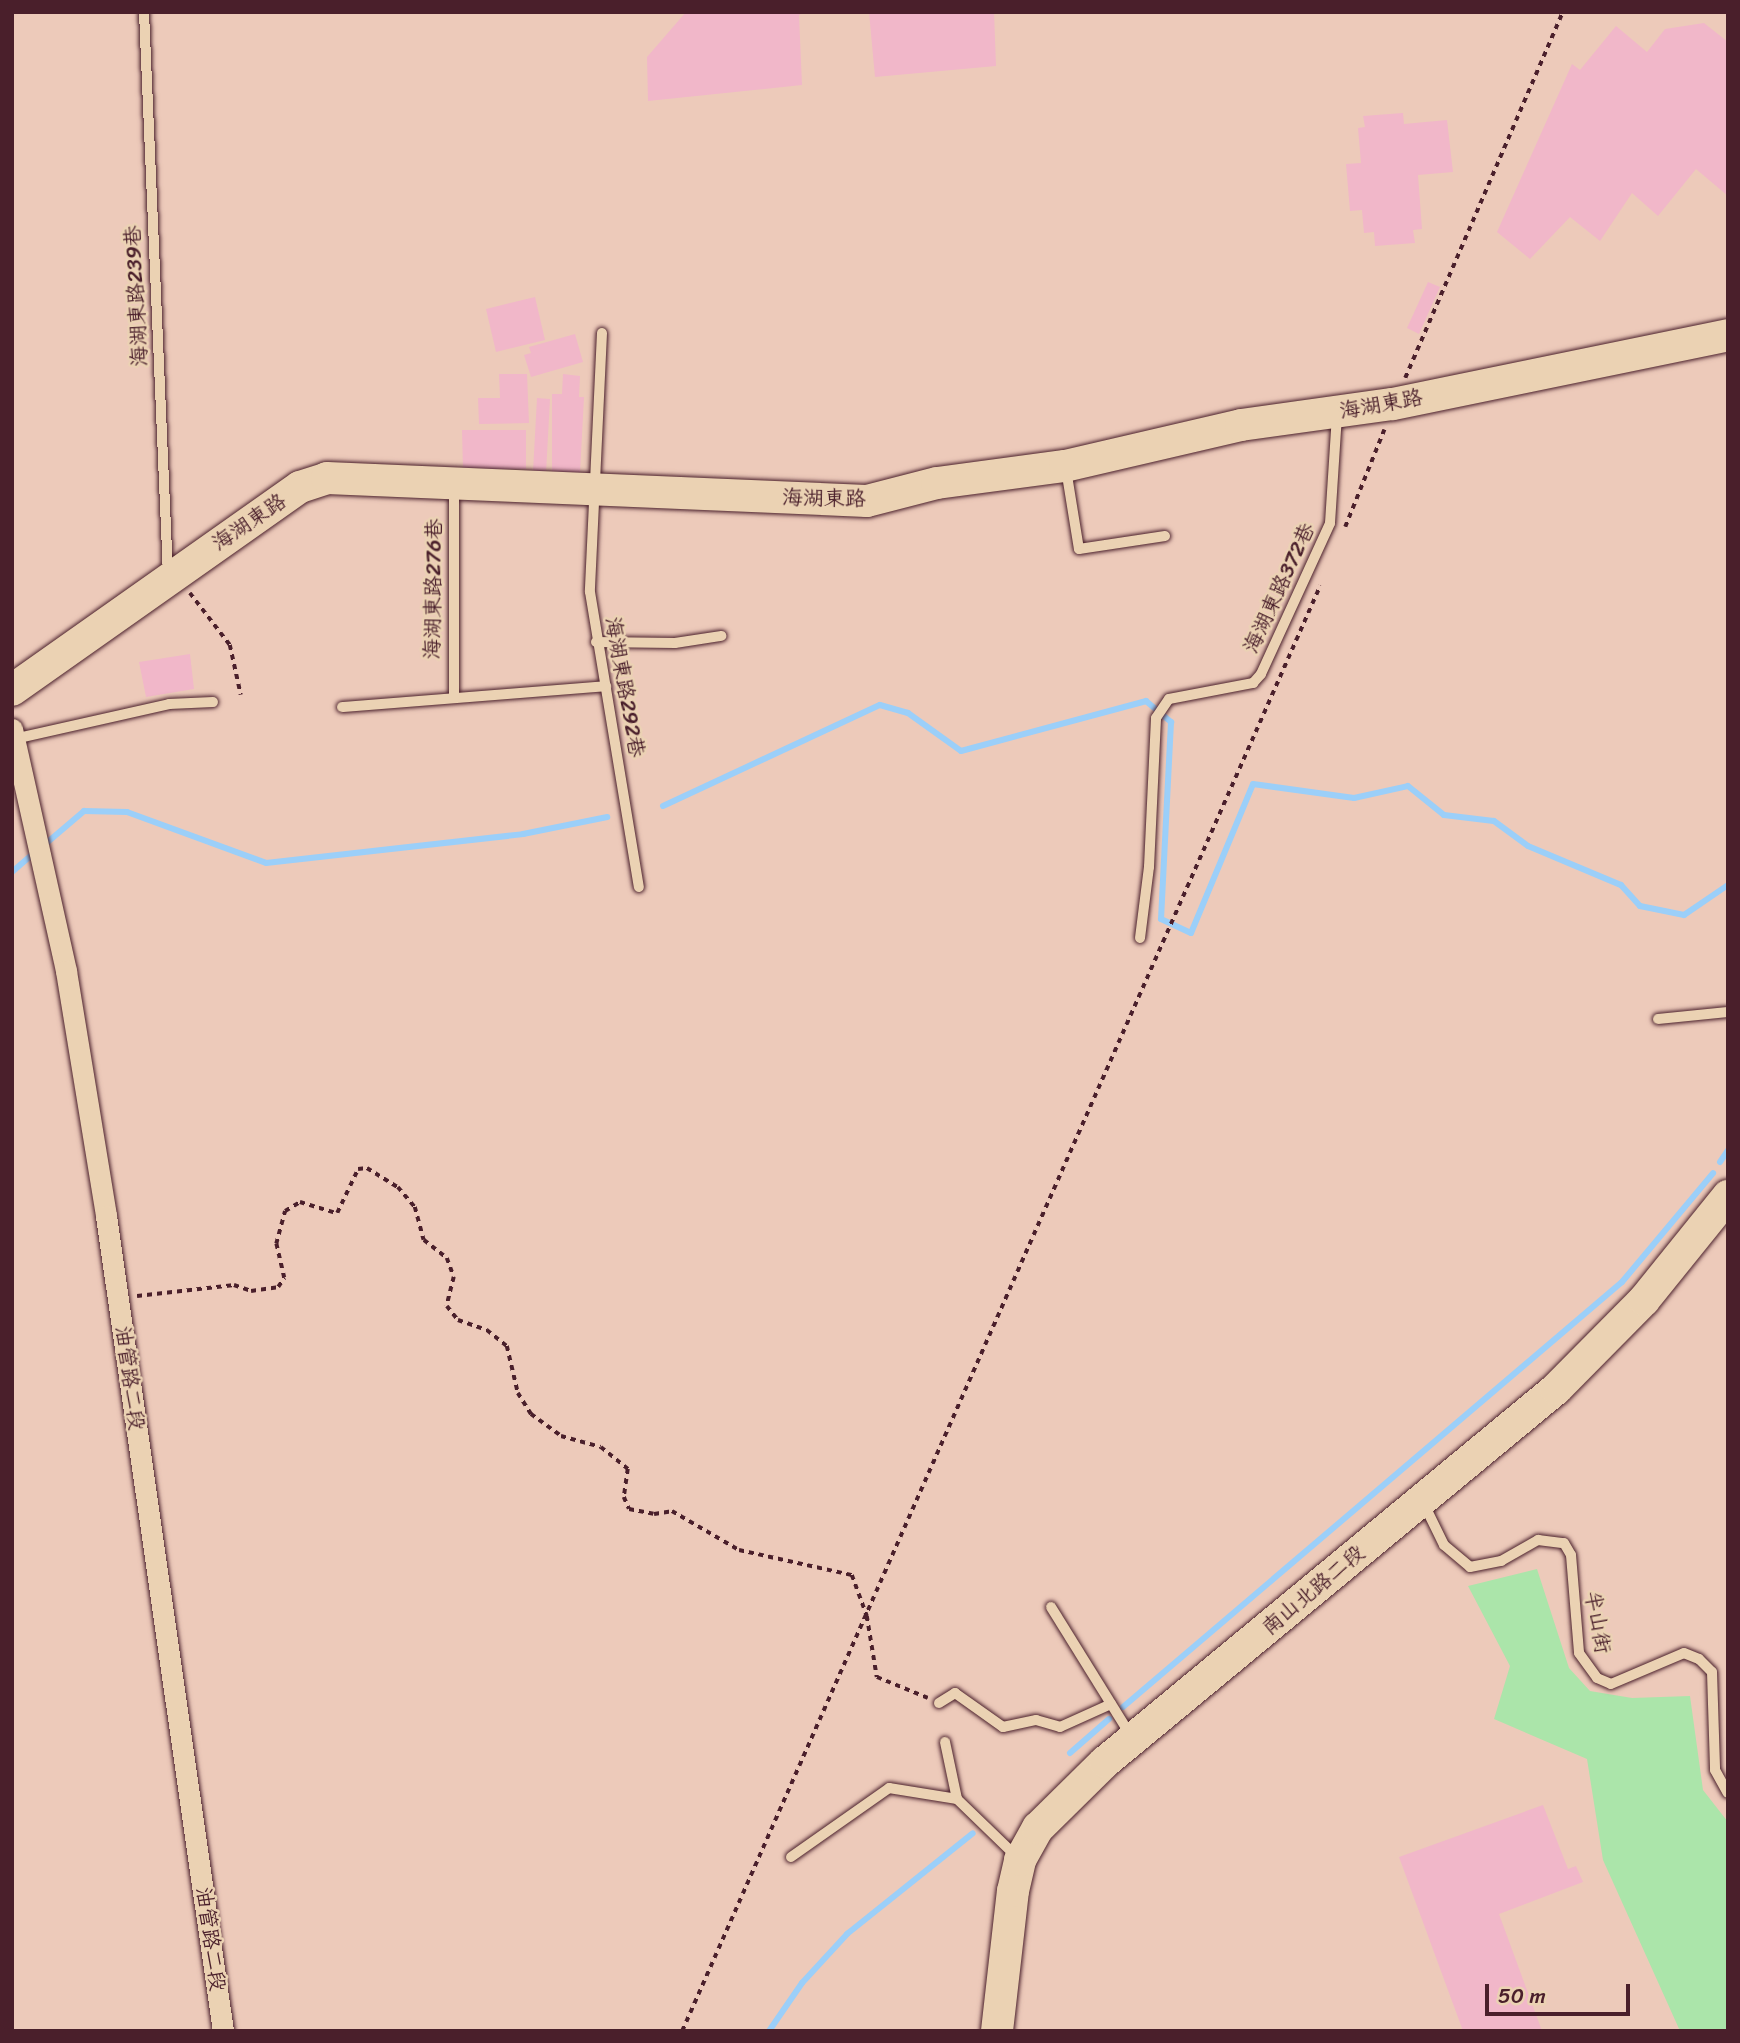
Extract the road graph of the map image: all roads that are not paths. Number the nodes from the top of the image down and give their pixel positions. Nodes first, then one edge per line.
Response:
1 (144, 12) edge
2 (602, 332) dead end
3 (1728, 335) edge
4 (1337, 413) junction
5 (1065, 467) junction
6 (454, 481) junction
7 (591, 492) junction
8 (1165, 536) dead end
9 (171, 575) junction
10 (721, 636) dead end
11 (596, 642) junction
12 (606, 686) junction
13 (12, 690) edge
14 (454, 698) junction
15 (213, 702) dead end
16 (342, 707) dead end
17 (13, 734) edge
18 (639, 887) dead end
19 (1140, 938) dead end
20 (1728, 1012) edge
21 (1658, 1019) dead end
22 (1728, 1196) edge
23 (1422, 1500) junction
24 (1051, 1607) dead end
25 (939, 1703) road end
26 (1111, 1704) junction
27 (1133, 1739) junction
28 (945, 1742) dead end
29 (1728, 1793) edge
30 (957, 1799) junction
31 (791, 1857) dead end
32 (1020, 1860) junction
33 (223, 2031) edge
34 (997, 2031) edge

1 - 9 lane, 海湖東路239巷
2 - 7 lane, 海湖東路292巷
3 - 4 street, 海湖東路
4 - 5 street, 海湖東路
4 - 19 lane, 海湖東路372巷
5 - 7 street, 海湖東路
5 - 8 lane
6 - 7 street, 海湖東路
6 - 9 street, 海湖東路
6 - 14 lane, 海湖東路276巷
7 - 11 lane, 海湖東路292巷
9 - 13 street, 海湖東路
10 - 11 lane
11 - 12 lane, 海湖東路292巷
12 - 14 lane
12 - 18 lane, 海湖東路292巷
14 - 16 lane
15 - 17 lane
17 - 33 street, 油管路二段
20 - 21 lane
22 - 23 street, 南山北路二段
23 - 27 street, 南山北路二段
23 - 29 lane, 半山街
24 - 26 lane
25 - 26 lane
26 - 27 lane
27 - 32 street, 南山北路二段
28 - 30 lane
30 - 31 lane
30 - 32 lane
32 - 34 street, 南山北路二段

